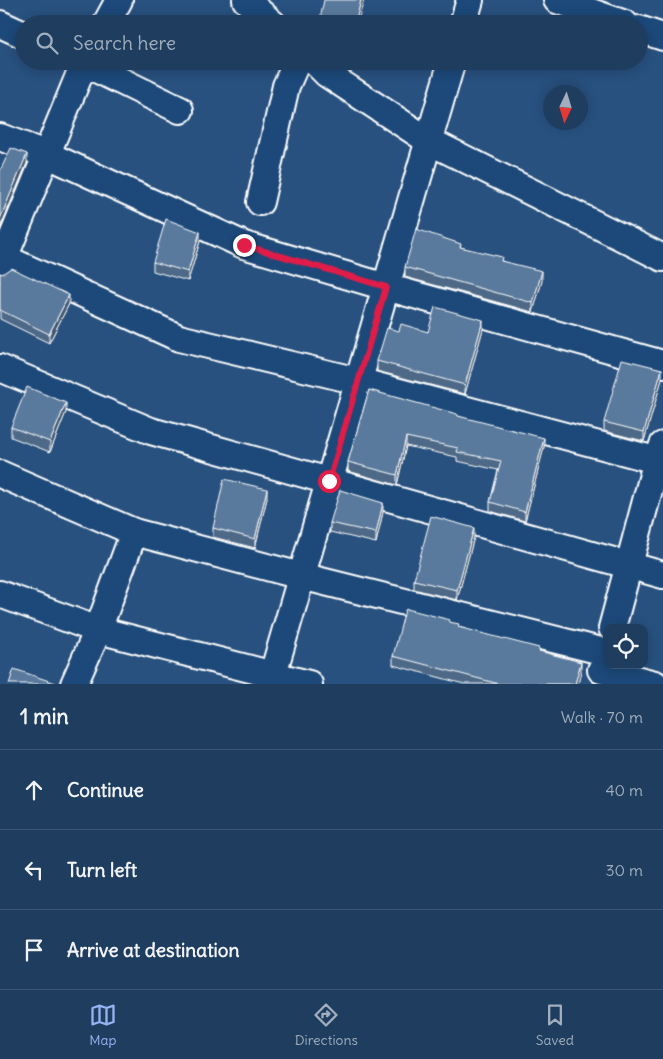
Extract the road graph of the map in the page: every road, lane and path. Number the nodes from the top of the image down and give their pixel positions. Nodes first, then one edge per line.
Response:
1 (119, 0) edge
2 (246, 0) edge
3 (470, 0) edge
4 (557, 0) edge
5 (111, 15) edge
6 (263, 15) edge
7 (466, 15) edge
8 (600, 15) edge
9 (0, 24) edge
10 (15, 31) edge
11 (648, 32) edge
12 (663, 37) edge
13 (80, 70) edge
14 (99, 70) edge
15 (292, 70) edge
16 (323, 70) edge
17 (449, 70) edge
18 (180, 110) dead end
19 (0, 137) edge
20 (429, 141) junction
21 (48, 155) junction
22 (260, 202) dead end
23 (663, 258) edge
24 (1, 261) edge
25 (386, 287) junction
26 (663, 364) edge
27 (0, 368) edge
28 (358, 382) junction
29 (661, 456) edge
30 (0, 474) edge
31 (329, 481) junction
32 (134, 532) junction
33 (629, 565) junction
34 (663, 575) edge
35 (301, 576) junction
36 (0, 594) edge
37 (613, 624) edge
38 (98, 630) junction
39 (603, 656) edge
40 (628, 669) edge
41 (271, 679) edge
42 (74, 684) edge
43 (309, 684) edge
44 (655, 684) edge

1 - 5 street
2 - 6 street
3 - 7 street
4 - 8 street
9 - 10 street
11 - 12 street
13 - 21 street
14 - 18 street
15 - 22 street
16 - 20 street
17 - 20 street
19 - 21 street
20 - 23 street
20 - 25 street
21 - 24 street
21 - 25 street
24 - 28 street
25 - 26 street
25 - 28 street
27 - 31 street
28 - 29 street
28 - 31 street
29 - 33 street
30 - 32 street
31 - 33 street
31 - 35 street
32 - 35 street
32 - 38 street
33 - 34 street
33 - 37 street
35 - 39 street
35 - 41 street
36 - 38 street
38 - 41 street
38 - 42 street
40 - 44 street
41 - 43 street

